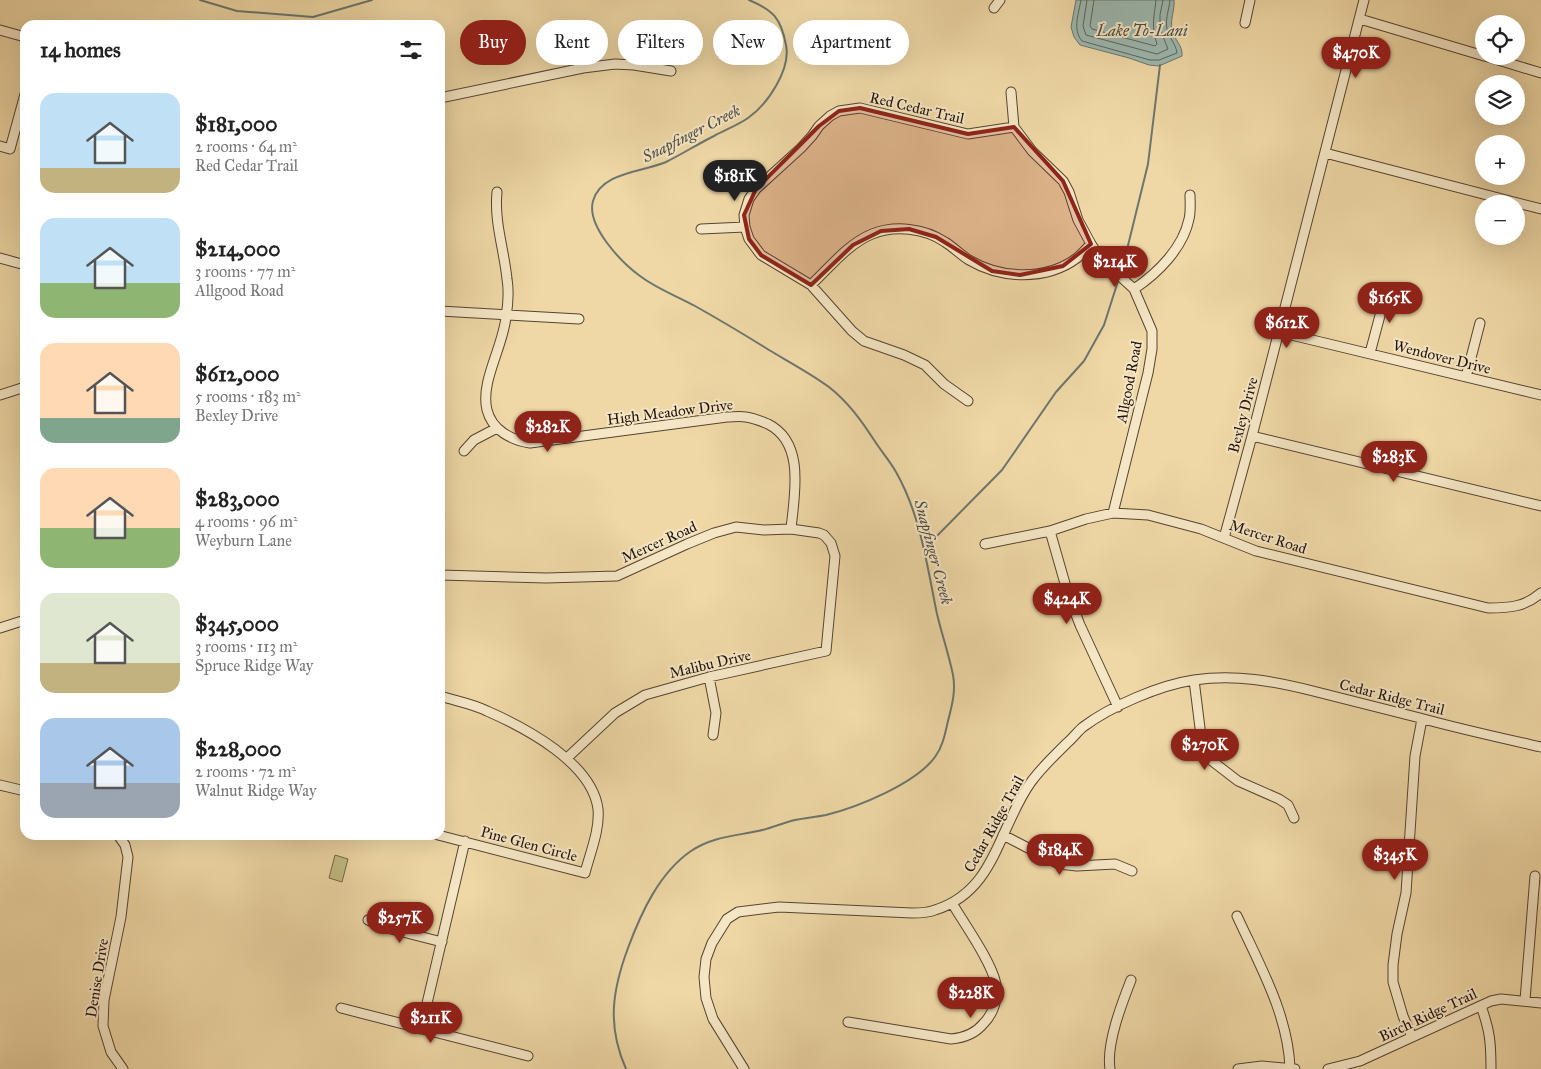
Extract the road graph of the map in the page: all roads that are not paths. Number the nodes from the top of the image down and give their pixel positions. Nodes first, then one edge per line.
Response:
1 (1000, 0) edge
2 (1250, 0) edge
3 (1364, 0) edge
4 (994, 8) dead end
5 (1360, 19) junction
6 (1245, 23) dead end
7 (0, 30) edge
8 (20, 36) edge
9 (1475, 53) edge
10 (1514, 65) edge
11 (671, 71) dead end
12 (1541, 73) edge
13 (1011, 92) dead end
14 (445, 97) edge
15 (20, 112) edge
16 (1014, 127) junction
17 (0, 146) edge
18 (1325, 153) junction
19 (497, 192) dead end
20 (1190, 195) dead end
21 (1541, 209) edge
22 (745, 227) junction
23 (701, 229) dead end
24 (1090, 244) junction
25 (0, 258) edge
26 (20, 264) edge
27 (811, 285) junction
28 (1134, 289) junction
29 (1387, 289) dead end
30 (445, 311) edge
31 (507, 315) junction
32 (579, 319) dead end
33 (1480, 324) dead end
34 (1279, 332) junction
35 (1370, 353) junction
36 (1466, 377) junction
37 (20, 389) edge
38 (0, 395) edge
39 (1541, 395) edge
40 (968, 401) dead end
41 (497, 428) junction
42 (1252, 436) junction
43 (464, 451) dead end
44 (1541, 506) edge
45 (1113, 513) junction
46 (791, 529) junction
47 (1050, 531) junction
48 (1224, 538) junction
49 (985, 544) dead end
50 (445, 576) edge
51 (1541, 593) edge
52 (831, 596) joint
53 (20, 622) edge
54 (0, 628) edge
55 (709, 678) junction
56 (1194, 680) junction
57 (445, 698) edge
58 (1118, 707) junction
59 (1422, 719) junction
60 (713, 735) dead end
61 (1541, 748) edge
62 (567, 758) junction
63 (0, 784) edge
64 (20, 790) edge
65 (1294, 818) dead end
66 (1003, 835) junction
67 (445, 837) edge
68 (122, 840) edge
69 (464, 841) junction
70 (1132, 871) dead end
71 (1536, 876) dead end
72 (952, 903) junction
73 (1237, 916) dead end
74 (368, 920) dead end
75 (442, 942) junction
76 (1131, 980) dead end
77 (1525, 1000) junction
78 (1541, 1003) edge
79 (1480, 1006) junction
80 (341, 1008) dead end
81 (848, 1022) dead end
82 (421, 1029) junction
83 (1412, 1037) junction
84 (528, 1056) dead end
85 (1290, 1068) edge
86 (123, 1069) edge
87 (744, 1069) edge
88 (1110, 1069) edge
89 (1238, 1069) edge
90 (1295, 1069) edge
91 (1328, 1069) edge
92 (1491, 1069) edge

1 - 4 street
2 - 6 street
3 - 5 street, Bexley Drive
5 - 9 street
5 - 18 street, Bexley Drive
7 - 8 street
10 - 12 street
11 - 14 street
13 - 16 street
15 - 17 street
16 - 22 street, Red Cedar Trail
16 - 24 street, Allgood Road
18 - 21 street
18 - 34 street, Bexley Drive
19 - 31 street
20 - 28 street
22 - 23 street
22 - 27 street
24 - 27 street
24 - 28 street, Allgood Road
25 - 26 street
27 - 40 street
28 - 45 street, Allgood Road
29 - 35 street
30 - 31 street
31 - 32 street
31 - 41 street
33 - 36 street
34 - 35 street, Wendover Drive
34 - 42 street, Bexley Drive
35 - 36 street, Wendover Drive
36 - 39 street, Wendover Drive
37 - 38 street
41 - 43 street
41 - 46 street, High Meadow Drive
42 - 44 street
42 - 48 street, Bexley Drive
45 - 47 street, Mercer Road
45 - 48 street, Mercer Road
46 - 50 street, Mercer Road
46 - 52 street, Mercer Road
47 - 49 street, Mercer Road
47 - 58 street
48 - 51 street, Mercer Road
52 - 55 street, Malibu Drive
53 - 54 street
55 - 60 street
55 - 62 street, Malibu Drive
56 - 58 street, Cedar Ridge Trail
56 - 59 street, Cedar Ridge Trail
56 - 65 street
57 - 62 street, Pine Glen Circle
58 - 66 street, Cedar Ridge Trail
59 - 61 street, Cedar Ridge Trail
59 - 83 street
62 - 69 street, Pine Glen Circle
63 - 64 street
66 - 70 street
66 - 72 street, Cedar Ridge Trail
67 - 69 street, Pine Glen Circle
68 - 86 street, Denise Drive
69 - 75 street
71 - 77 street
72 - 81 street
72 - 87 street, Cedar Ridge Trail
73 - 85 street
74 - 75 street
75 - 82 street
76 - 88 street
77 - 78 street, Birch Ridge Trail
77 - 79 street, Birch Ridge Trail
79 - 83 street, Birch Ridge Trail
79 - 92 street
80 - 82 street
82 - 84 street
83 - 91 street, Birch Ridge Trail
85 - 89 street
85 - 90 street

